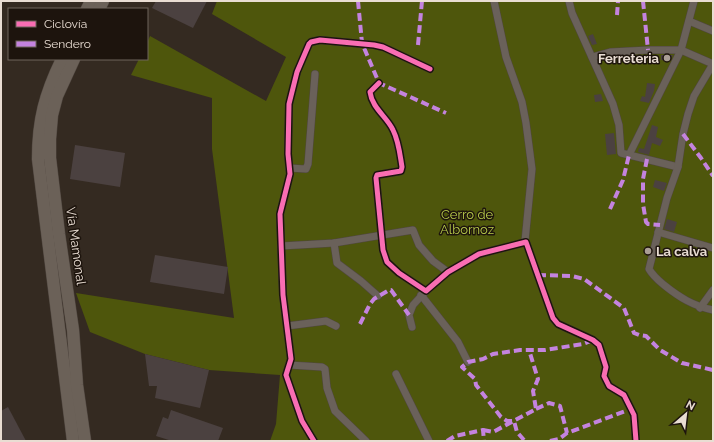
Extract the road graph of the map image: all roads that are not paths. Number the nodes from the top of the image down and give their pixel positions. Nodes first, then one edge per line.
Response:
1 (494, 1) edge
2 (569, 1) edge
3 (694, 1) edge
4 (689, 21) junction
5 (713, 31) edge
6 (682, 50) junction
7 (592, 57) junction
8 (62, 60) edge
9 (74, 60) edge
10 (713, 64) edge
11 (430, 69) dead end
12 (315, 74) dead end
13 (379, 84) dead end
14 (629, 155) junction
15 (678, 167) junction
16 (289, 168) junction
17 (658, 232) junction
18 (382, 236) junction
19 (525, 241) junction
20 (334, 243) junction
21 (281, 246) junction
22 (713, 248) edge
23 (448, 272) junction
24 (713, 290) edge
25 (424, 293) junction
26 (378, 296) dead end
27 (700, 308) junction
28 (713, 310) edge
29 (287, 326) junction
30 (336, 326) dead end
31 (412, 327) dead end
32 (468, 362) dead end
33 (289, 365) junction
34 (396, 374) dead end
35 (74, 441) edge
36 (85, 441) edge
37 (314, 441) edge
38 (366, 441) edge
39 (429, 441) edge
40 (636, 441) edge

1 - 19 street
2 - 7 street
3 - 4 street
4 - 5 street
4 - 6 street
6 - 7 street
6 - 10 street
6 - 14 street
7 - 14 street
8 - 35 main road, Vía Mamonal
9 - 36 main road, Vía Mamonal
10 - 15 street
11 - 16 street
12 - 16 street
13 - 18 street
14 - 15 street
15 - 17 street
16 - 21 street
17 - 22 street
17 - 27 street
18 - 20 street
18 - 23 street
18 - 25 street
19 - 23 street
19 - 40 street
20 - 21 street
20 - 26 street
21 - 29 street
23 - 25 street
24 - 27 street
25 - 31 street
25 - 32 street
27 - 28 street
29 - 30 street
29 - 33 street
33 - 37 street
33 - 38 street
34 - 39 street

